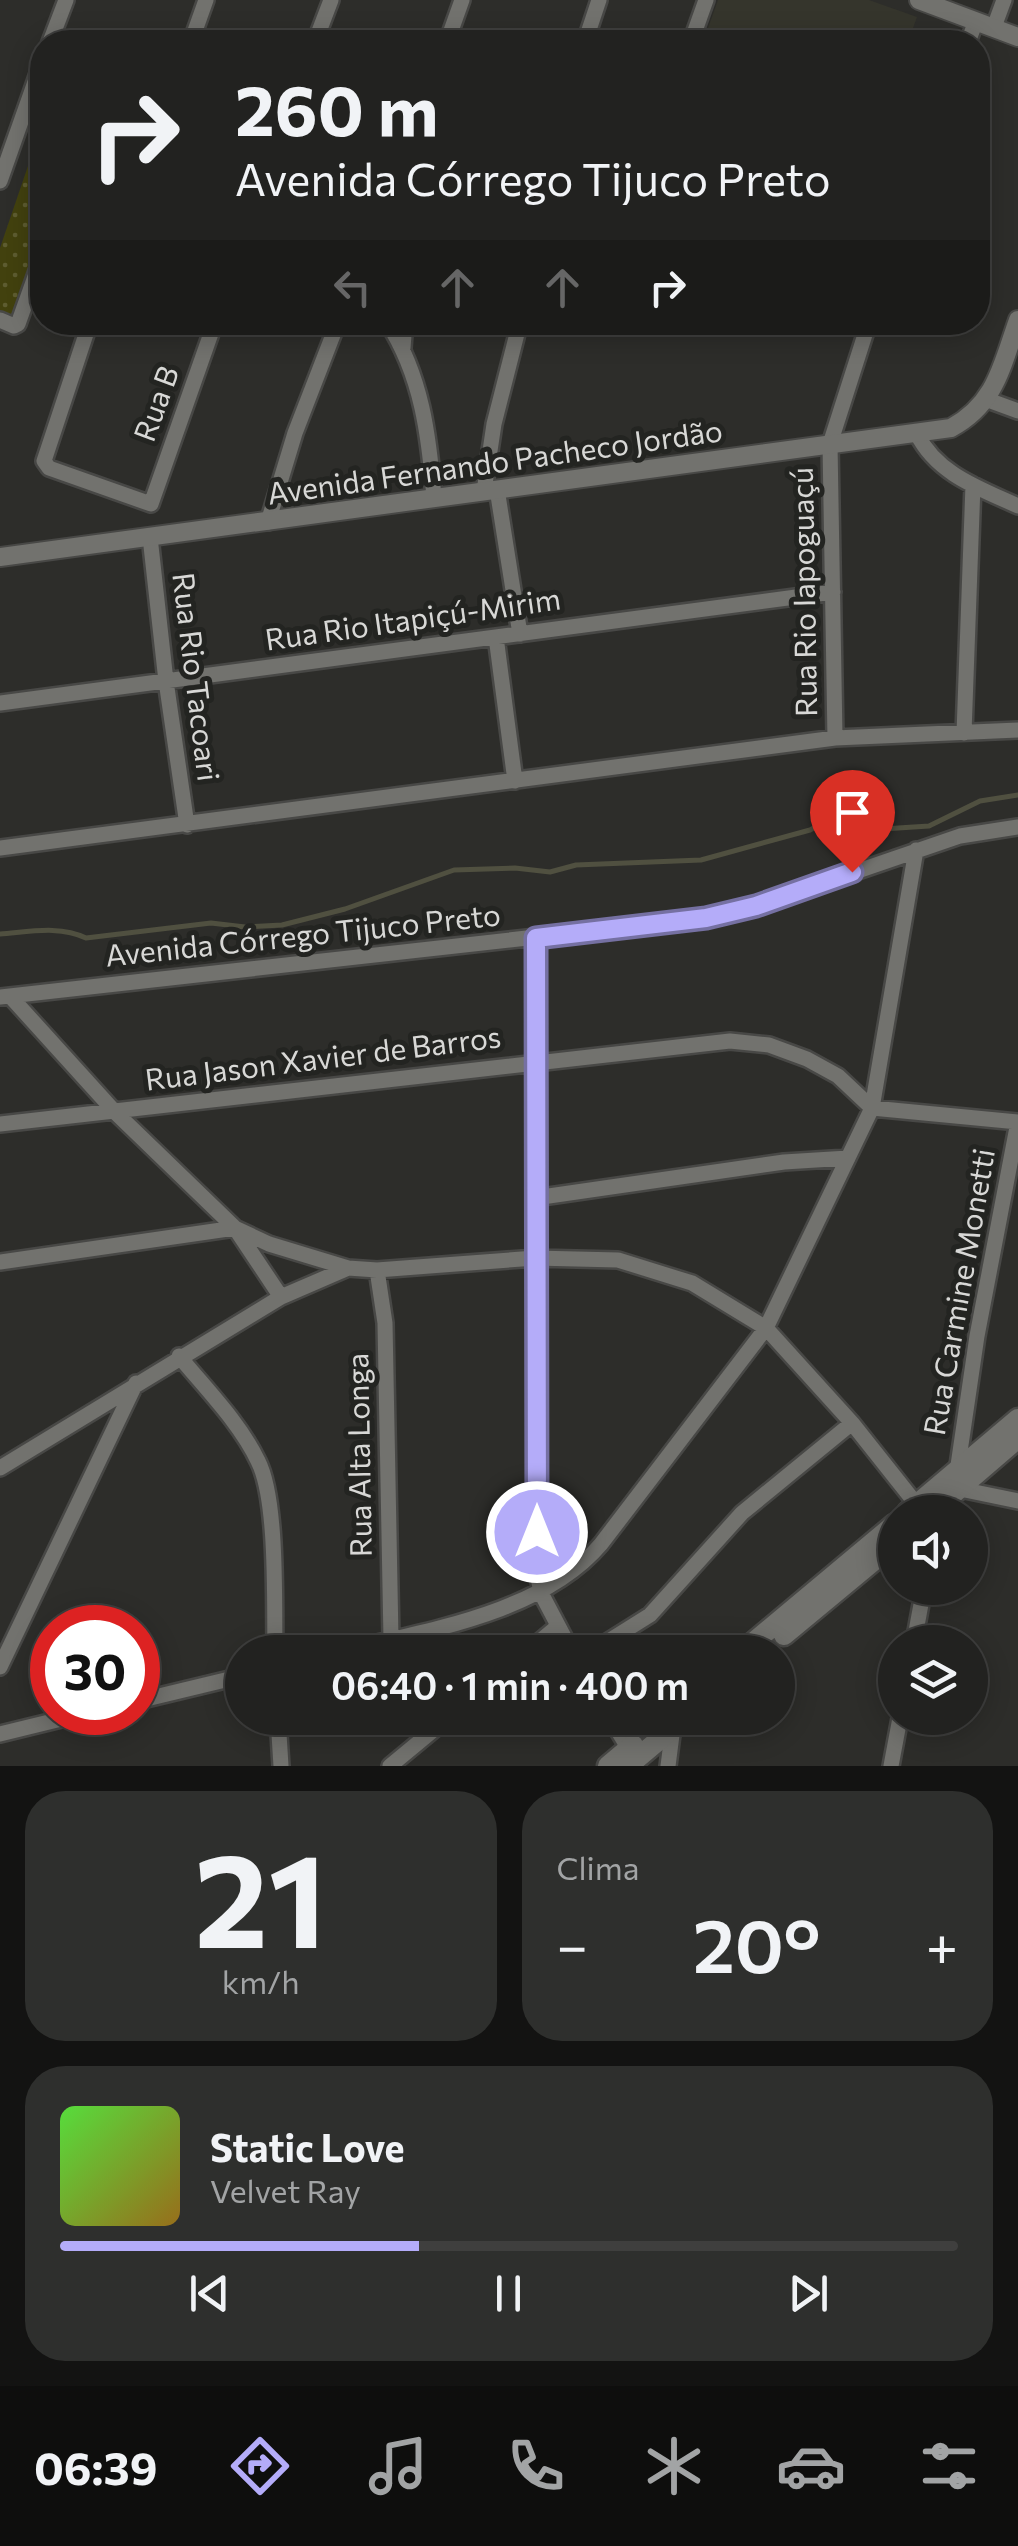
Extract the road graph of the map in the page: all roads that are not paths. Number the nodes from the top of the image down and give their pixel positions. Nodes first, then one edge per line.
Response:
1 (66, 0) edge
2 (206, 0) edge
3 (330, 0) edge
4 (462, 0) edge
5 (599, 0) edge
6 (706, 0) edge
7 (919, 0) edge
8 (1004, 0) edge
9 (976, 20) junction
10 (994, 27) junction
11 (58, 30) edge
12 (195, 30) edge
13 (319, 30) edge
14 (451, 30) edge
15 (589, 30) edge
16 (696, 30) edge
17 (972, 30) edge
18 (1018, 36) edge
19 (30, 96) edge
20 (0, 181) edge
21 (30, 290) edge
22 (0, 320) edge
23 (1018, 320) edge
24 (86, 335) edge
25 (210, 335) edge
26 (333, 335) edge
27 (394, 335) edge
28 (404, 335) edge
29 (517, 335) edge
30 (865, 335) edge
31 (402, 348) junction
32 (988, 400) junction
33 (1018, 411) edge
34 (917, 434) junction
35 (830, 444) junction
36 (972, 485) junction
37 (490, 490) junction
38 (434, 498) junction
39 (1018, 506) edge
40 (268, 522) junction
41 (150, 537) junction
42 (0, 557) edge
43 (833, 592) junction
44 (520, 634) junction
45 (496, 637) junction
46 (166, 681) junction
47 (0, 703) edge
48 (1018, 730) edge
49 (964, 733) junction
50 (835, 738) junction
51 (515, 781) junction
52 (188, 825) junction
53 (1018, 827) edge
54 (0, 848) edge
55 (916, 850) junction
56 (536, 938) junction
57 (5, 997) edge
58 (536, 1061) junction
59 (872, 1108) junction
60 (115, 1112) junction
61 (1018, 1122) edge
62 (0, 1124) edge
63 (848, 1158) junction
64 (536, 1198) junction
65 (235, 1228) junction
66 (535, 1258) junction
67 (0, 1262) edge
68 (348, 1268) junction
69 (377, 1270) junction
70 (281, 1297) junction
71 (766, 1328) junction
72 (179, 1356) junction
73 (136, 1383) junction
74 (1018, 1419) edge
75 (852, 1423) junction
76 (1018, 1438) edge
77 (0, 1468) edge
78 (958, 1480) junction
79 (908, 1495) edge
80 (939, 1495) edge
81 (1018, 1501) edge
82 (878, 1538) edge
83 (878, 1557) edge
84 (541, 1593) junction
85 (558, 1626) junction
86 (275, 1635) edge
87 (391, 1635) edge
88 (406, 1635) edge
89 (547, 1635) edge
90 (563, 1635) edge
91 (618, 1635) edge
92 (762, 1635) edge
93 (784, 1635) edge
94 (0, 1667) edge
95 (225, 1680) edge
96 (160, 1696) edge
97 (30, 1727) edge
98 (0, 1734) edge
99 (279, 1735) edge
100 (427, 1735) edge
101 (619, 1735) edge
102 (658, 1735) edge
103 (673, 1735) edge
104 (897, 1735) edge
105 (631, 1758) edge
106 (282, 1766) edge
107 (390, 1766) edge
108 (608, 1766) edge
109 (668, 1766) edge
110 (891, 1766) edge

1 - 11 street
2 - 12 street
3 - 13 street
4 - 14 street
5 - 15 street
6 - 16 street
7 - 9 street
8 - 10 street
9 - 10 street
9 - 17 street
10 - 18 street
19 - 20 street
21 - 22 street
23 - 32 street
24 - 25 street, Rua B
26 - 40 street
27 - 31 street
28 - 31 street
29 - 37 street
30 - 35 street, Rua Rio Iapoguaçú
31 - 38 street
32 - 33 street
32 - 34 street, Avenida Fernando Pacheco Jordão
34 - 35 street, Avenida Fernando Pacheco Jordão
34 - 36 street
35 - 37 street, Avenida Fernando Pacheco Jordão
35 - 43 street, Rua Rio Iapoguaçú
36 - 39 street
36 - 49 street
37 - 38 street, Avenida Fernando Pacheco Jordão
37 - 44 street
38 - 40 street, Avenida Fernando Pacheco Jordão
40 - 41 street, Avenida Fernando Pacheco Jordão
41 - 42 street, Avenida Fernando Pacheco Jordão
41 - 46 street, Rua Rio Tacoari
43 - 44 street, Rua Rio Itapiçú-Mirim
43 - 50 street, Rua Rio Iapoguaçú
44 - 45 street, Rua Rio Itapiçú-Mirim
45 - 46 street, Rua Rio Itapiçú-Mirim
45 - 51 street
46 - 47 street, Rua Rio Itapiçú-Mirim
46 - 52 street, Rua Rio Tacoari
48 - 49 street
49 - 50 street
50 - 51 street
51 - 52 street
52 - 54 street
53 - 55 street, Avenida Córrego Tijuco Preto
55 - 56 street, Avenida Córrego Tijuco Preto
55 - 59 street
56 - 57 street, Avenida Córrego Tijuco Preto
56 - 58 street
57 - 60 street
58 - 59 street, Rua Jason Xavier de Barros
58 - 60 street, Rua Jason Xavier de Barros
58 - 64 street
59 - 61 street
59 - 63 street
60 - 62 street, Rua Jason Xavier de Barros
60 - 65 street
61 - 78 street, Rua Carmine Monetti
63 - 64 street
63 - 71 street
64 - 66 street
65 - 67 street
65 - 68 street
65 - 70 street
66 - 69 street
66 - 71 street
66 - 84 street
68 - 69 street
68 - 70 street
69 - 87 street, Rua Alta Longa
70 - 72 street
71 - 75 street
71 - 84 street
72 - 73 street
72 - 86 street
73 - 77 street
73 - 94 street
74 - 78 main road
75 - 79 street
75 - 91 street
76 - 78 main road
78 - 80 main road
78 - 81 street
82 - 92 main road
83 - 93 main road
84 - 85 street
84 - 88 street
85 - 89 street
85 - 90 street
95 - 96 street
97 - 98 street
99 - 106 street
100 - 107 street
101 - 105 street
102 - 105 main road
103 - 109 street
104 - 110 street
105 - 108 main road

